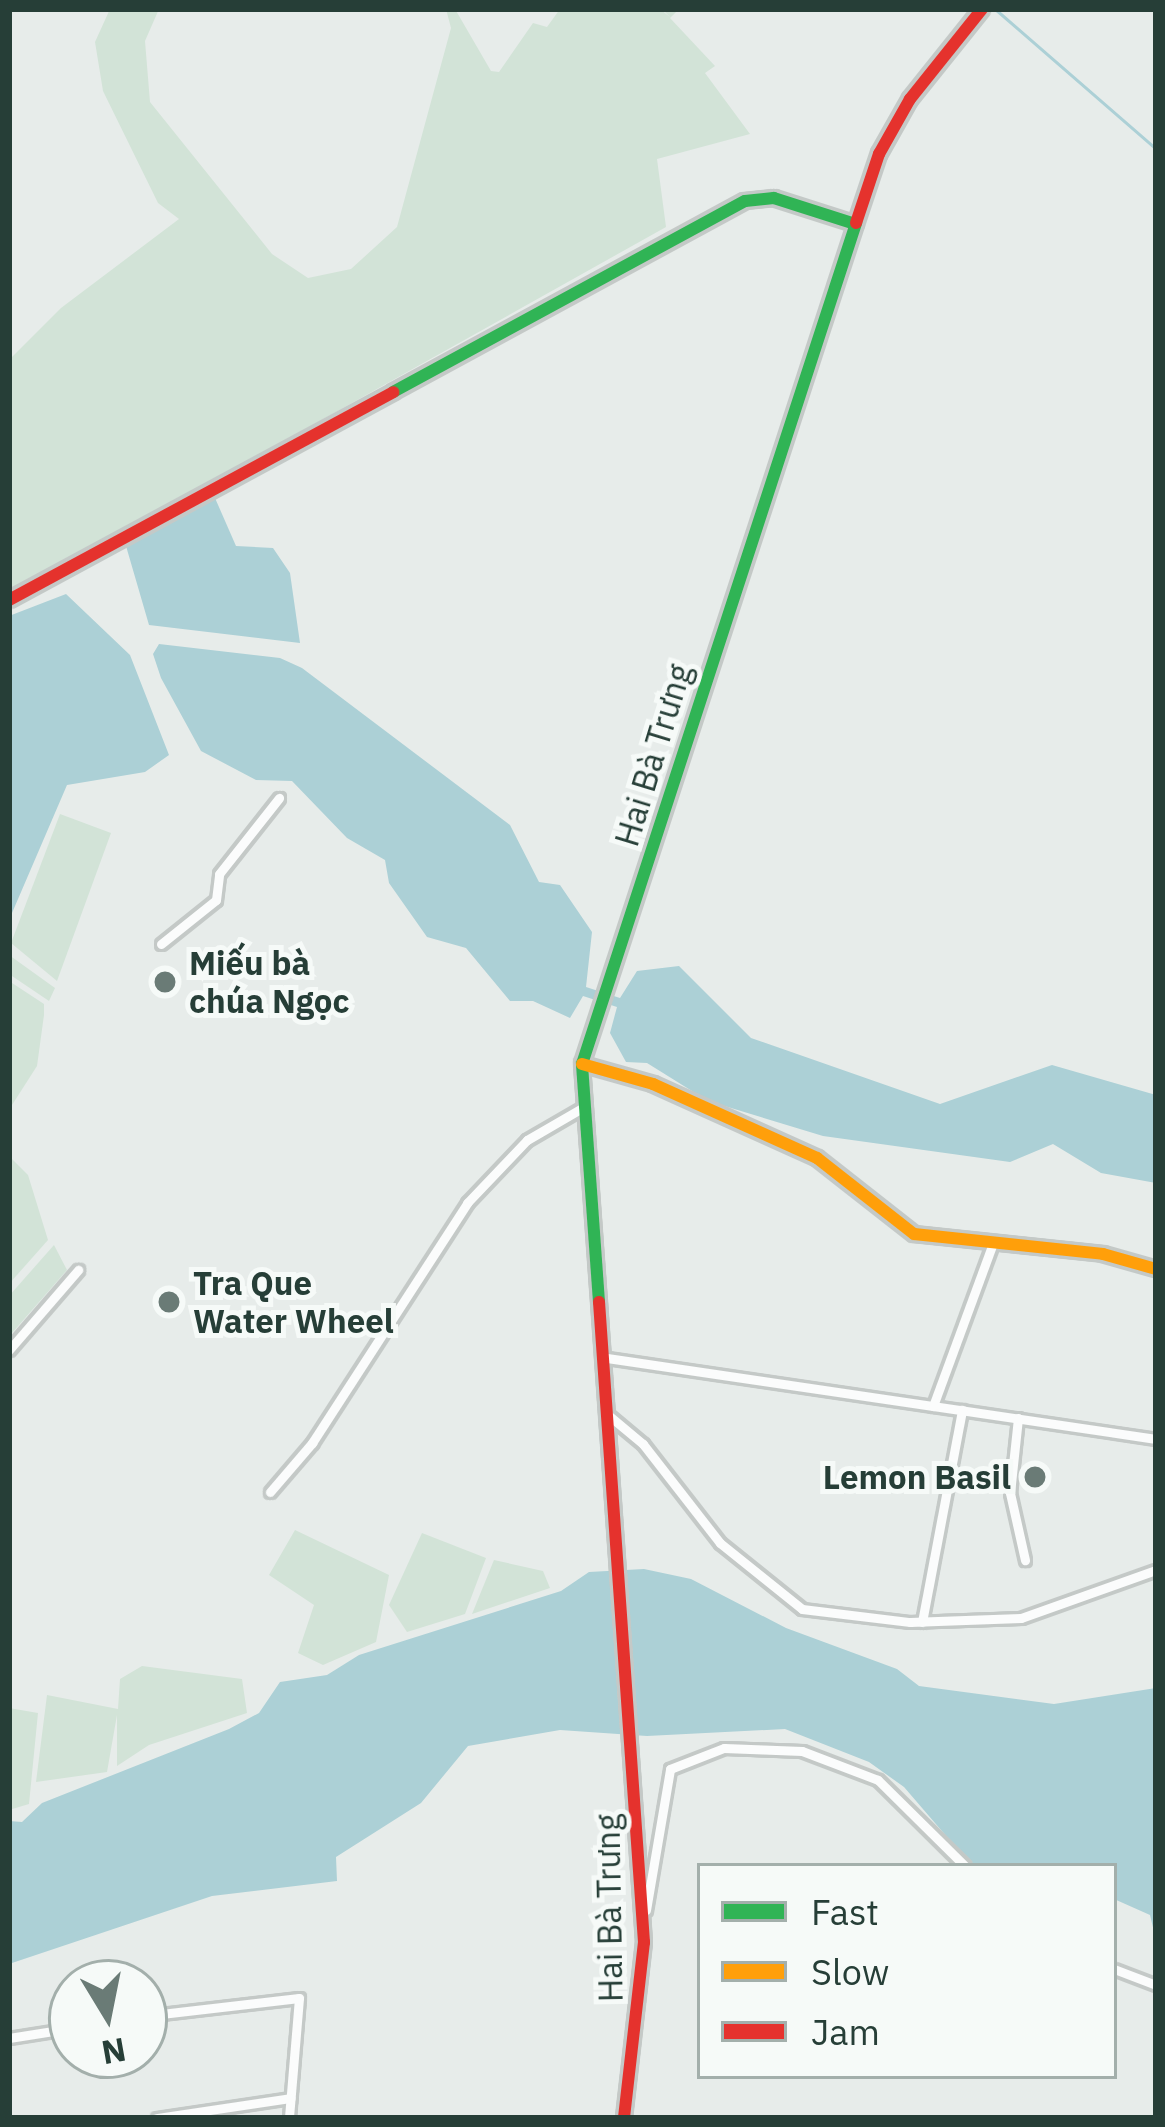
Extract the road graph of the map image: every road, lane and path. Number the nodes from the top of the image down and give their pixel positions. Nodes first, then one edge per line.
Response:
1 (982, 9) edge
2 (855, 224) junction
3 (9, 600) edge
4 (279, 798) dead end
5 (161, 944) dead end
6 (582, 1064) junction
7 (582, 1108) junction
8 (993, 1243) junction
9 (1156, 1269) edge
10 (78, 1270) dead end
11 (9, 1350) edge
12 (607, 1358) junction
13 (933, 1406) junction
14 (962, 1410) junction
15 (608, 1414) junction
16 (1018, 1418) junction
17 (1156, 1438) edge
18 (270, 1492) dead end
19 (1025, 1560) dead end
20 (1156, 1570) edge
21 (922, 1622) junction
22 (962, 1863) edge
23 (643, 1927) junction
24 (1117, 1971) edge
25 (1156, 1985) edge
26 (168, 2013) edge
27 (48, 2032) edge
28 (9, 2038) edge
29 (291, 2098) junction
30 (158, 2118) edge
31 (289, 2118) edge
32 (623, 2118) edge

1 - 2 street, Hai Bà Trưng
2 - 3 street
2 - 6 street, Hai Bà Trưng
4 - 5 street
6 - 7 street, Hai Bà Trưng
6 - 8 street
7 - 12 street, Hai Bà Trưng
7 - 18 street
8 - 9 street
8 - 13 street
10 - 11 street
12 - 13 street
12 - 15 street, Hai Bà Trưng
13 - 14 street
14 - 16 street
14 - 21 street
15 - 21 street
15 - 23 street, Hai Bà Trưng
16 - 17 street
16 - 19 street
20 - 21 street
22 - 23 street
23 - 32 street, Hai Bà Trưng
24 - 25 street
26 - 29 street
27 - 28 street
29 - 30 street
29 - 31 street

